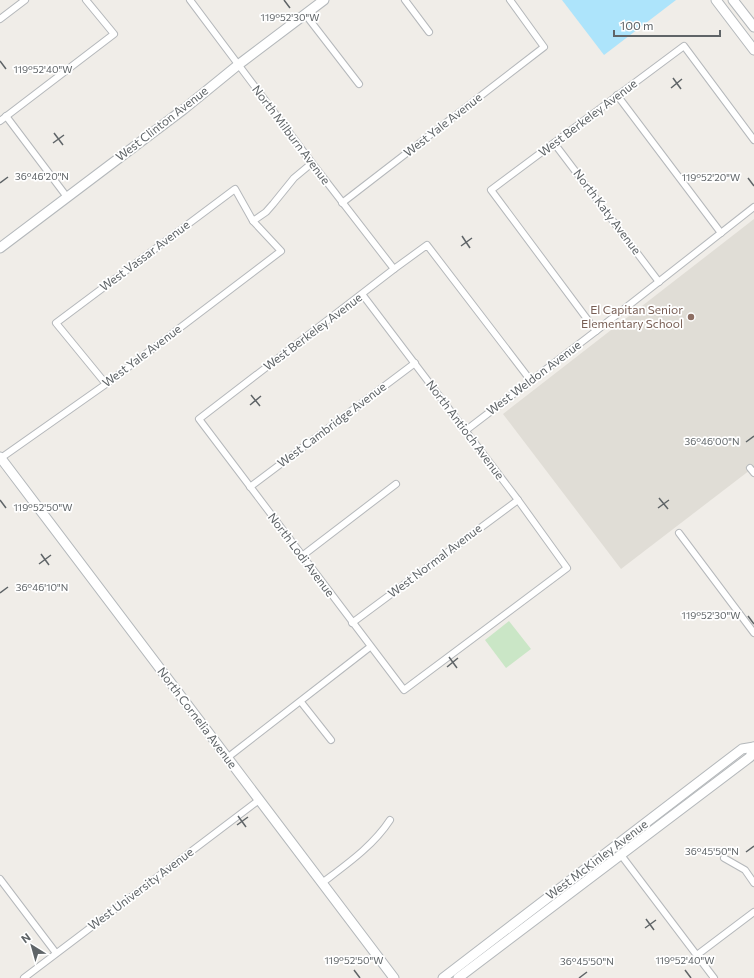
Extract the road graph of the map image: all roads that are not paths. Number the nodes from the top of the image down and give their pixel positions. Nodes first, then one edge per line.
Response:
1 (25, 0) edge
2 (86, 0) edge
3 (190, 0) edge
4 (324, 0) edge
5 (405, 0) edge
6 (510, 0) edge
7 (716, 0) edge
8 (733, 0) edge
9 (305, 14) junction
10 (0, 19) edge
11 (754, 27) edge
12 (428, 32) dead end
13 (754, 50) edge
14 (238, 65) junction
15 (359, 84) dead end
16 (617, 95) junction
17 (6, 116) junction
18 (0, 121) edge
19 (754, 140) edge
20 (554, 143) junction
21 (312, 163) junction
22 (67, 197) junction
23 (342, 203) junction
24 (754, 207) edge
25 (253, 221) junction
26 (721, 233) junction
27 (0, 248) edge
28 (394, 269) junction
29 (659, 282) junction
30 (362, 294) junction
31 (596, 331) junction
32 (415, 363) junction
33 (531, 381) junction
34 (106, 384) junction
35 (199, 419) joint
36 (466, 430) junction
37 (0, 457) edge
38 (396, 484) dead end
39 (250, 487) junction
40 (518, 500) junction
41 (679, 533) dead end
42 (302, 556) junction
43 (352, 623) junction
44 (754, 633) edge
45 (370, 647) junction
46 (404, 690) joint
47 (301, 702) junction
48 (331, 740) dead end
49 (754, 747) edge
50 (227, 758) junction
51 (259, 800) junction
52 (390, 820) dead end
53 (621, 855) junction
54 (724, 858) dead end
55 (0, 879) edge
56 (322, 883) junction
57 (754, 883) edge
58 (754, 912) edge
59 (56, 953) junction
60 (697, 955) junction
61 (24, 978) edge
62 (394, 978) edge
63 (443, 978) edge
64 (458, 978) edge
65 (714, 978) edge

1 - 10 street
2 - 17 street
3 - 14 street, North Milburn Avenue
4 - 9 main road, West Clinton Avenue
5 - 12 street
6 - 23 street, West Yale Avenue
7 - 13 main road
8 - 11 main road
9 - 14 main road, West Clinton Avenue
9 - 15 street
14 - 21 street, North Milburn Avenue
14 - 22 main road, West Clinton Avenue
16 - 19 street, West Berkeley Avenue
16 - 20 street, West Berkeley Avenue
16 - 26 street
17 - 18 street
17 - 22 street
20 - 29 street, North Katy Avenue
20 - 31 street, West Berkeley Avenue
21 - 23 street, North Milburn Avenue
21 - 25 street
22 - 27 main road, West Clinton Avenue
23 - 28 street, North Milburn Avenue
24 - 26 street, West Weldon Avenue
25 - 34 street, West Yale Avenue
25 - 34 street, West Vassar Avenue
26 - 29 street, West Weldon Avenue
28 - 30 street, West Berkeley Avenue
28 - 33 street, West Berkeley Avenue
29 - 31 street, West Weldon Avenue
30 - 32 street, North Antioch Avenue
30 - 35 street, West Berkeley Avenue
31 - 33 street, West Weldon Avenue
32 - 36 street, North Antioch Avenue
32 - 39 street, West Cambridge Avenue
33 - 36 street, West Weldon Avenue
34 - 37 street, West Yale Avenue
35 - 39 street, North Lodi Avenue
36 - 40 street, North Antioch Avenue
37 - 50 main road, North Cornelia Avenue
38 - 42 street
39 - 42 street, North Lodi Avenue
40 - 43 street, West Normal Avenue
40 - 46 street, North Antioch Avenue
41 - 44 street
42 - 43 street, North Lodi Avenue
43 - 45 street, North Lodi Avenue
45 - 46 street, North Lodi Avenue
45 - 47 street
47 - 48 street
47 - 50 street
49 - 53 main road, West McKinley Avenue
49 - 63 main road, West McKinley Avenue
50 - 51 main road, North Cornelia Avenue
51 - 56 main road, North Cornelia Avenue
51 - 59 street, West University Avenue
52 - 56 street
53 - 60 street
53 - 64 main road, West McKinley Avenue
54 - 57 street
55 - 59 street
56 - 62 main road, North Cornelia Avenue
58 - 60 street
59 - 61 street, West University Avenue
60 - 65 street

